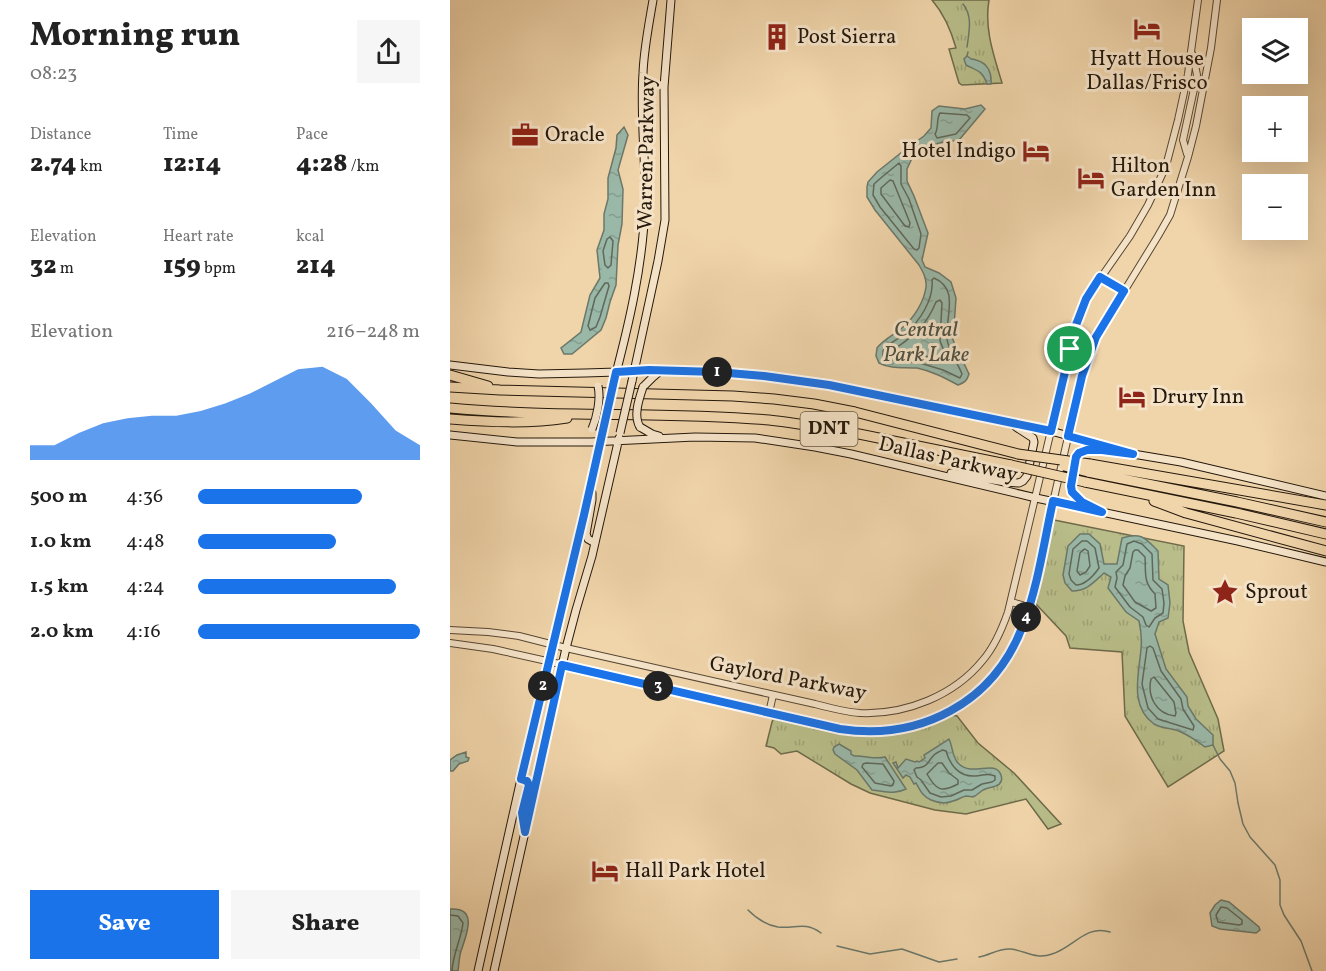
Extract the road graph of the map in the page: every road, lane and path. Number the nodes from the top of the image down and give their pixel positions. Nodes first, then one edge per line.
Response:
1 (653, 0) edge
2 (671, 0) edge
3 (1198, 0) edge
4 (1217, 0) edge
5 (1192, 49) junction
6 (1188, 157) junction
7 (1100, 277) junction
8 (1124, 291) junction
9 (450, 365) edge
10 (634, 371) junction
11 (660, 371) junction
12 (616, 372) junction
13 (585, 374) junction
14 (450, 375) edge
15 (450, 387) edge
16 (500, 390) junction
17 (450, 408) edge
18 (589, 415) junction
19 (450, 419) edge
20 (1011, 424) junction
21 (1051, 431) junction
22 (450, 435) edge
23 (620, 436) junction
24 (1068, 436) junction
25 (602, 437) junction
26 (665, 438) junction
27 (580, 441) junction
28 (1133, 454) junction
29 (1089, 468) junction
30 (931, 473) junction
31 (592, 482) junction
32 (1132, 492) junction
33 (1326, 496) edge
34 (1036, 498) junction
35 (1053, 501) junction
36 (1326, 505) edge
37 (1102, 512) junction
38 (1326, 522) edge
39 (1326, 534) edge
40 (595, 543) junction
41 (1326, 551) edge
42 (1326, 562) edge
43 (1011, 602) junction
44 (1029, 607) junction
45 (450, 630) edge
46 (450, 643) edge
47 (552, 644) junction
48 (566, 648) junction
49 (549, 662) junction
50 (562, 665) junction
51 (773, 695) junction
52 (769, 713) junction
53 (521, 779) junction
54 (525, 832) junction
55 (478, 971) edge
56 (494, 971) edge

1 - 12 main road, Warren Parkway
2 - 10 main road, Warren Parkway
3 - 5 street, Gaylord Parkway
4 - 6 street, Gaylord Parkway
5 - 6 street
5 - 7 street, Gaylord Parkway
6 - 8 street, Gaylord Parkway
7 - 8 street
7 - 21 street, Gaylord Parkway
8 - 24 street, Gaylord Parkway
9 - 13 main road
10 - 11 main road
10 - 12 main road
10 - 23 main road, Warren Parkway, bridge
11 - 20 main road
11 - 26 main road, bridge
12 - 13 main road
12 - 25 main road, Warren Parkway, bridge
13 - 27 main road, bridge
14 - 16 highway
15 - 16 highway, DNT
16 - 29 highway, DNT, bridge
17 - 18 highway, DNT
18 - 19 highway
18 - 32 highway, DNT, bridge
20 - 21 main road
20 - 30 main road
21 - 24 main road
21 - 34 street, Gaylord Parkway
22 - 27 main road, Dallas Parkway
23 - 25 main road, Dallas Parkway
23 - 26 main road, Dallas Parkway
23 - 40 main road, Warren Parkway
24 - 28 main road
24 - 35 street, Gaylord Parkway
25 - 27 main road, Dallas Parkway
25 - 31 main road, Warren Parkway
26 - 30 main road, Dallas Parkway
28 - 33 main road
28 - 37 main road
29 - 36 highway
29 - 38 highway, DNT
30 - 34 main road, Dallas Parkway
31 - 40 main road
31 - 47 main road, Warren Parkway
32 - 39 highway, DNT
32 - 41 highway
34 - 35 main road, Dallas Parkway
34 - 43 street, Gaylord Parkway
35 - 37 main road, Dallas Parkway
35 - 44 street, Gaylord Parkway
37 - 42 main road, Dallas Parkway
40 - 48 main road, Warren Parkway
43 - 44 street
43 - 51 street, Gaylord Parkway
44 - 52 street, Gaylord Parkway
45 - 47 street, Gaylord Parkway
46 - 49 street, Gaylord Parkway
47 - 48 street, Gaylord Parkway
47 - 49 main road, Warren Parkway
48 - 50 main road, Warren Parkway
48 - 51 street, Gaylord Parkway
49 - 50 street, Gaylord Parkway
49 - 53 main road, Warren Parkway
50 - 52 street, Gaylord Parkway
50 - 54 main road, Warren Parkway
51 - 52 street
53 - 54 main road
53 - 55 main road, Warren Parkway
54 - 56 main road, Warren Parkway

